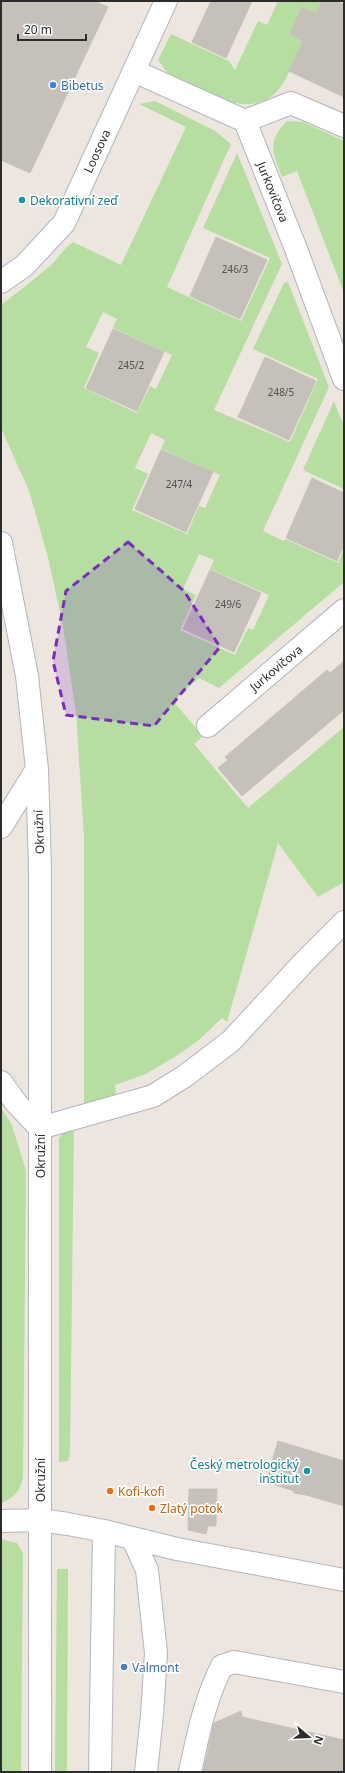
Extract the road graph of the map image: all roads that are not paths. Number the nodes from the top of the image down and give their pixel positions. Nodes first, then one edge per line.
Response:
1 (166, 1) edge
2 (134, 71) junction
3 (245, 121) junction
4 (344, 126) edge
5 (1, 282) edge
6 (344, 379) edge
7 (1, 543) edge
8 (344, 610) edge
9 (208, 726) dead end
10 (37, 769) junction
11 (1, 828) edge
12 (344, 922) edge
13 (1, 1082) edge
14 (40, 1128) junction
15 (40, 1520) junction
16 (1, 1521) edge
17 (104, 1531) junction
18 (133, 1539) junction
19 (344, 1580) edge
20 (344, 1682) edge
21 (40, 1772) edge
22 (100, 1772) edge
23 (146, 1772) edge
24 (190, 1772) edge

1 - 2 street, Loosova
2 - 3 street
2 - 5 street, Loosova
3 - 4 street
3 - 6 street, Jurkovičova
7 - 10 street, Okružní
8 - 9 street, Jurkovičova
10 - 11 street
10 - 14 street, Okružní
12 - 14 street
13 - 14 street
14 - 15 street, Okružní
15 - 16 street
15 - 17 street
15 - 21 street, Okružní
17 - 18 street
17 - 22 street
18 - 19 street
18 - 23 street
20 - 24 street

